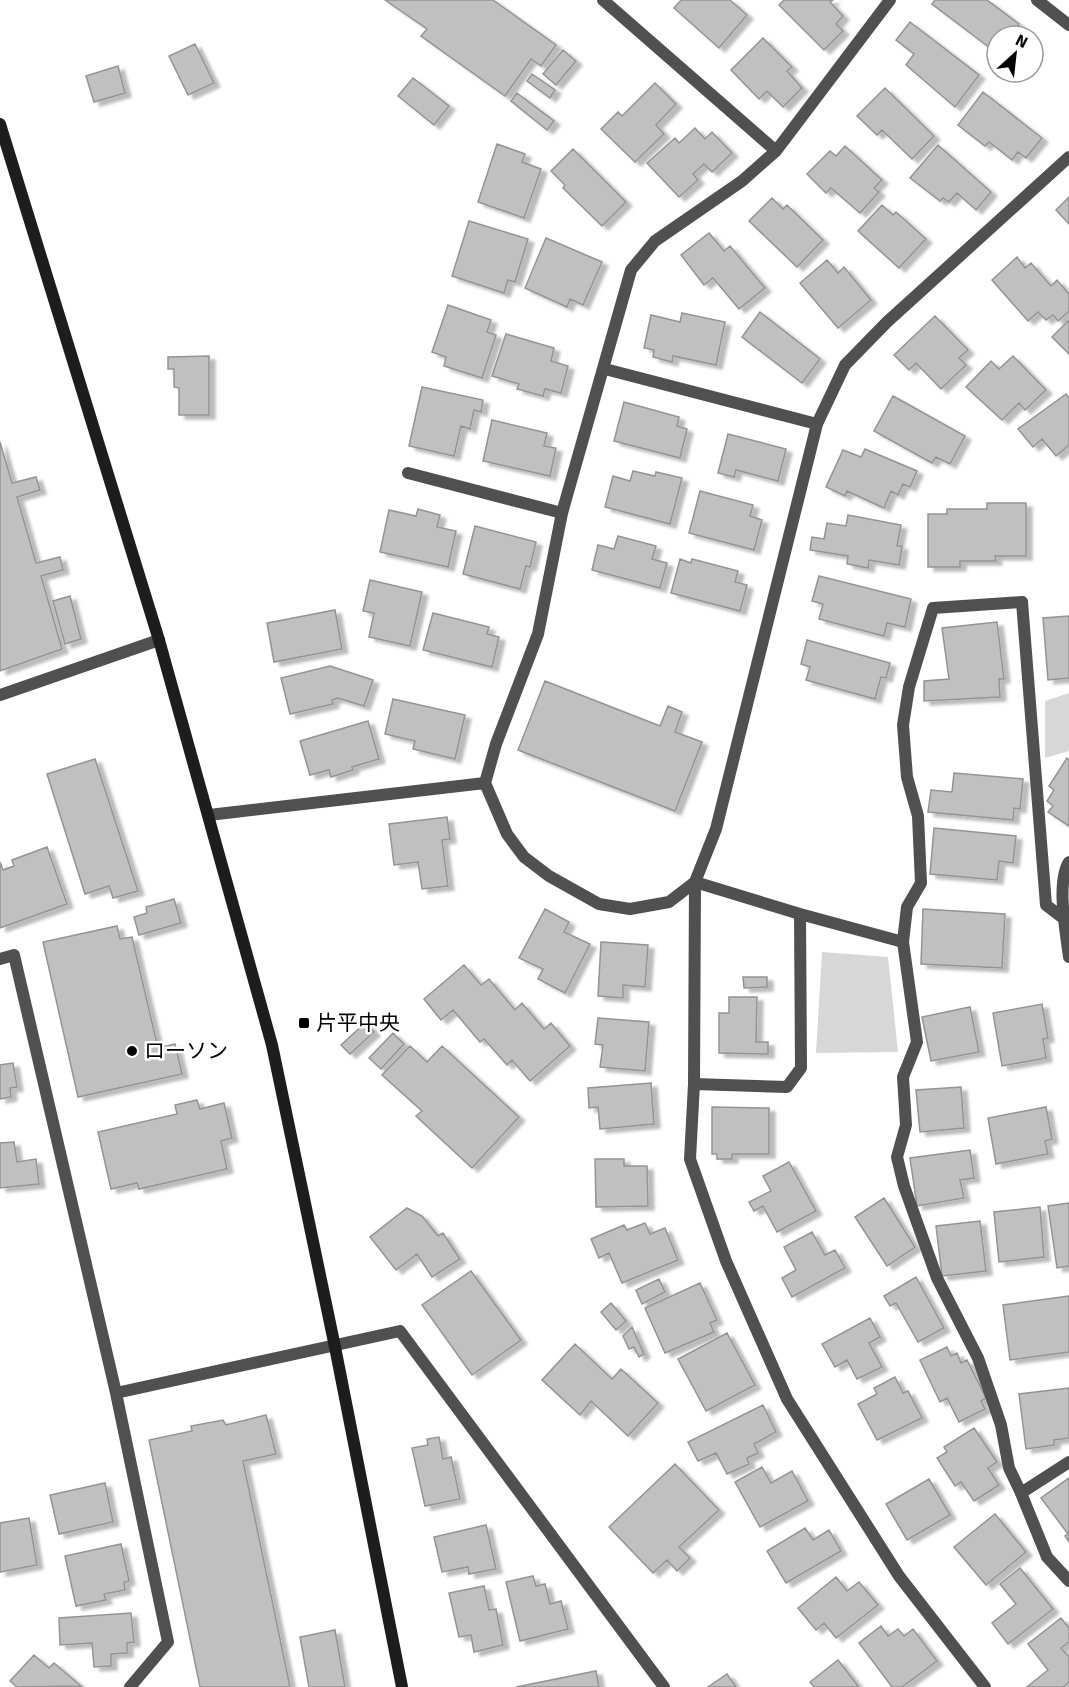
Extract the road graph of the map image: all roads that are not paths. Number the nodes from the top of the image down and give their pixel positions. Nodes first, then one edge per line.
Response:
1 (603, 0) edge
2 (890, 0) edge
3 (1037, 0) edge
4 (1069, 25) edge
5 (0, 124) edge
6 (776, 151) junction
7 (1069, 157) edge
8 (605, 369) junction
9 (817, 424) junction
10 (408, 473) dead end
11 (562, 513) junction
12 (159, 639) junction
13 (0, 695) edge
14 (486, 783) junction
15 (209, 815) junction
16 (1069, 862) edge
17 (694, 882) junction
18 (800, 914) junction
19 (1063, 918) junction
20 (903, 942) junction
21 (1069, 957) edge
22 (0, 959) edge
23 (694, 1084) junction
24 (335, 1347) junction
25 (116, 1394) junction
26 (1069, 1462) edge
27 (1021, 1493) junction
28 (1069, 1581) edge
29 (130, 1687) edge
30 (402, 1687) edge
31 (664, 1687) edge
32 (984, 1687) edge

1 - 6 street
2 - 6 street
3 - 4 street
5 - 12 main road
6 - 8 street
7 - 9 street
8 - 9 street
8 - 11 street
9 - 17 street
10 - 11 street
11 - 14 street
12 - 13 street
12 - 15 main road
14 - 15 street
14 - 17 street
15 - 24 main road
16 - 19 street
17 - 18 street
17 - 23 street
18 - 20 street
18 - 23 street
19 - 20 street
19 - 21 street
20 - 27 street
22 - 25 street
23 - 32 street
24 - 25 street
24 - 30 main road
24 - 31 street
25 - 29 street
26 - 27 street
27 - 28 street

